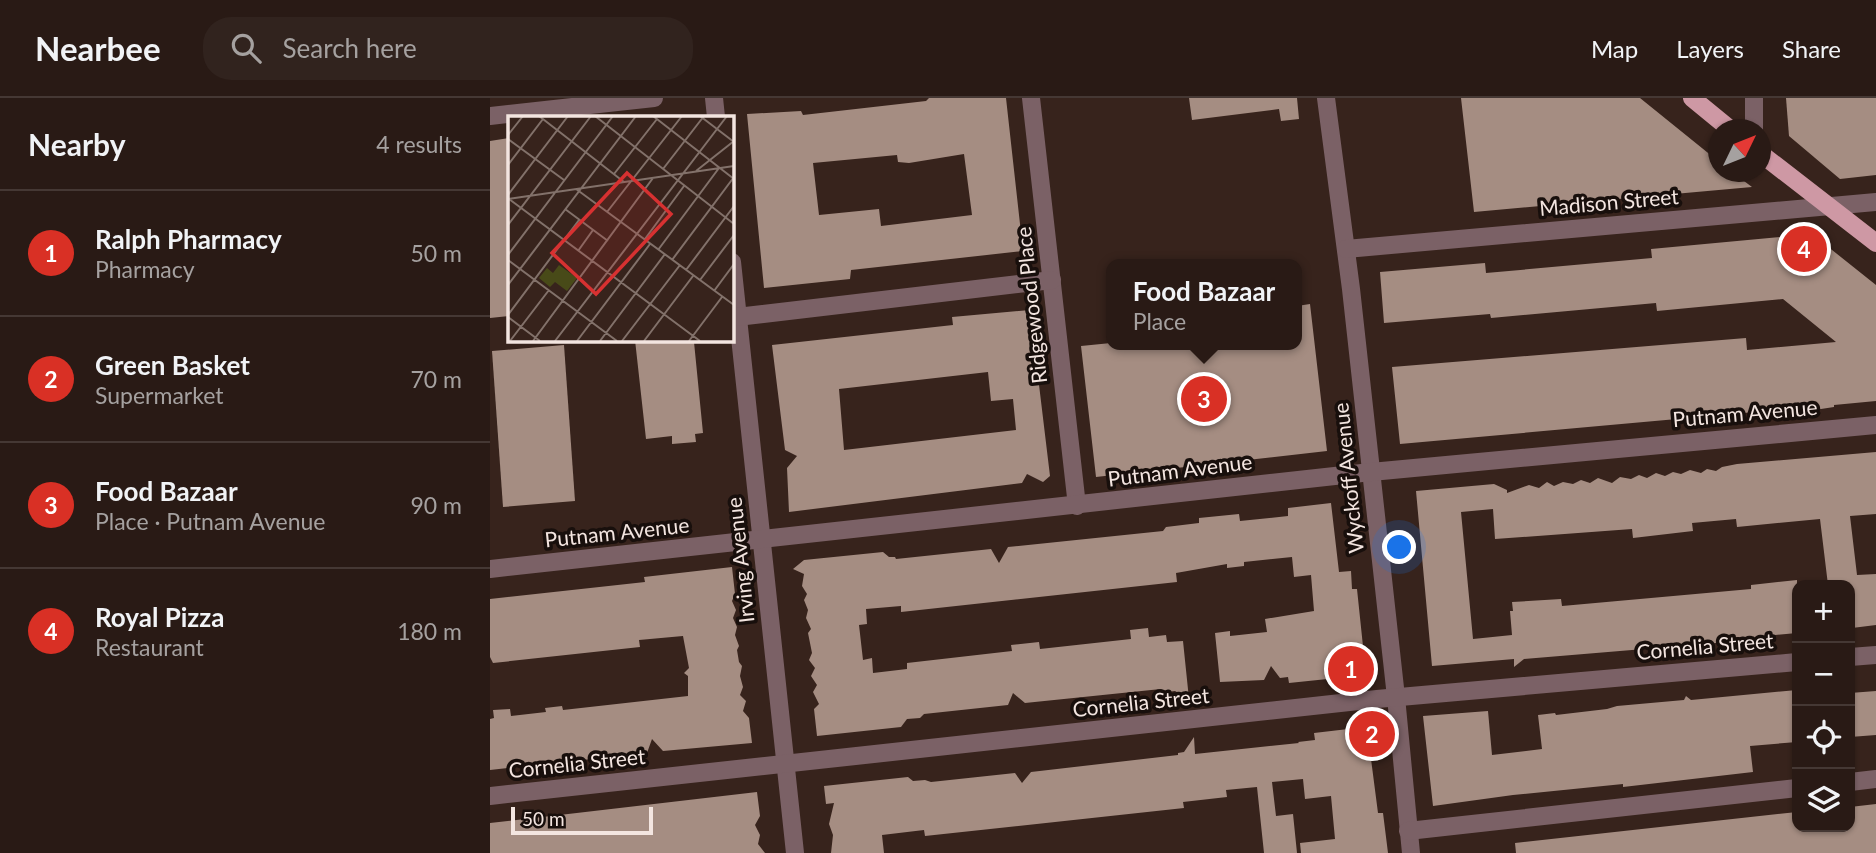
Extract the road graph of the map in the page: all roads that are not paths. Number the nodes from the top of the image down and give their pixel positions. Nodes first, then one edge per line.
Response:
1 (653, 98) edge
2 (714, 98) edge
3 (1031, 98) edge
4 (1326, 98) edge
5 (1692, 98) edge
6 (1754, 98) edge
7 (490, 116) edge
8 (716, 116) edge
9 (1718, 119) edge
10 (1755, 119) edge
11 (1771, 162) edge
12 (1876, 202) edge
13 (1826, 206) junction
14 (1876, 243) edge
15 (1346, 250) junction
16 (733, 273) edge
17 (1052, 280) junction
18 (737, 317) junction
19 (1876, 425) edge
20 (1371, 472) junction
21 (1077, 506) junction
22 (761, 540) junction
23 (490, 569) edge
24 (1876, 655) edge
25 (1855, 657) edge
26 (1792, 662) edge
27 (1396, 697) junction
28 (786, 764) junction
29 (1876, 779) edge
30 (1855, 781) edge
31 (1792, 789) edge
32 (490, 796) edge
33 (1408, 831) junction
34 (795, 853) edge
35 (1411, 853) edge

1 - 7 street
2 - 8 street
3 - 17 street, Ridgewood Place
4 - 15 street, Wyckoff Avenue
5 - 9 main road
6 - 10 street
11 - 13 main road
12 - 13 street, Madison Street
13 - 14 main road
13 - 15 street, Madison Street
15 - 20 street, Wyckoff Avenue
16 - 18 street, Irving Avenue
17 - 18 street
17 - 21 street, Ridgewood Place
18 - 22 street, Irving Avenue
19 - 20 street, Putnam Avenue
20 - 21 street, Putnam Avenue
20 - 27 street, Wyckoff Avenue
21 - 22 street, Putnam Avenue
22 - 23 street, Putnam Avenue
22 - 28 street, Irving Avenue
24 - 25 street
26 - 27 street, Cornelia Street
27 - 28 street, Cornelia Street
27 - 33 street, Wyckoff Avenue
28 - 32 street, Cornelia Street
28 - 34 street, Irving Avenue
29 - 30 street
31 - 33 street
33 - 35 street, Wyckoff Avenue

